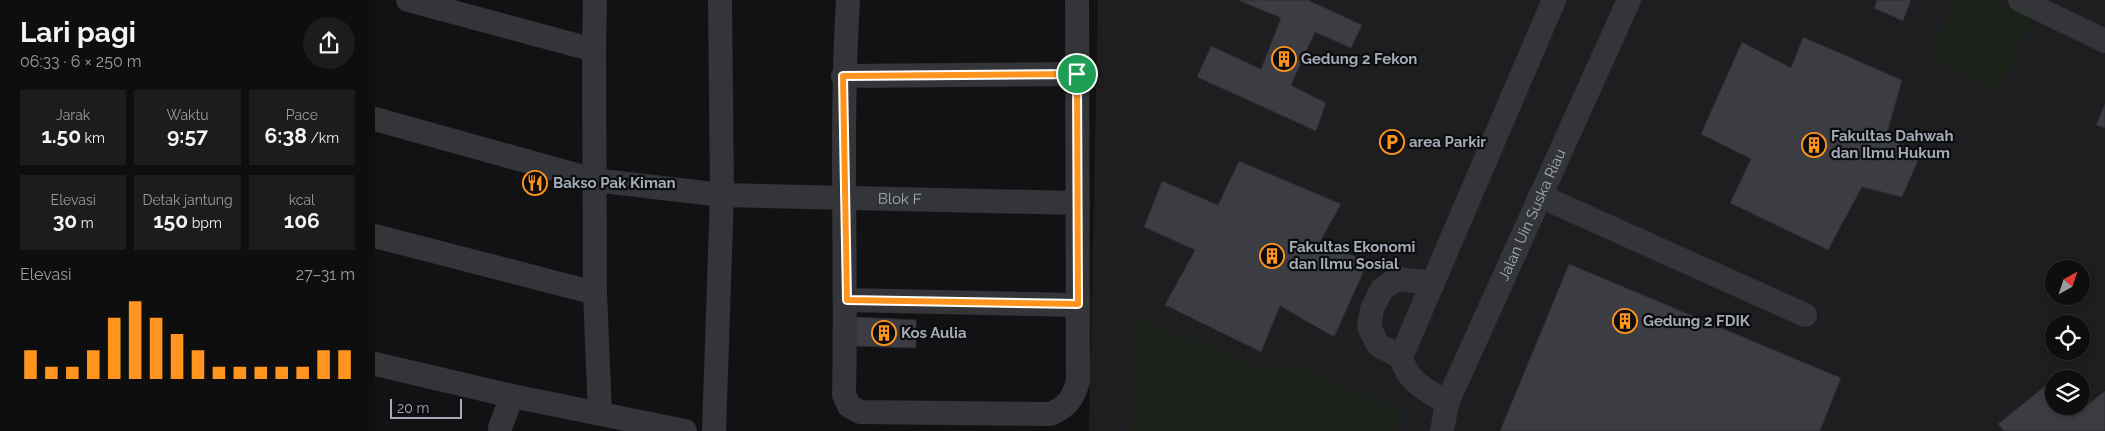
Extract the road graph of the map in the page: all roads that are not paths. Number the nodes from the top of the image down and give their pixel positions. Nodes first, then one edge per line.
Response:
1 (408, 0) edge
2 (595, 0) edge
3 (720, 0) edge
4 (847, 0) edge
5 (1077, 0) edge
6 (1553, 0) edge
7 (1629, 0) edge
8 (2020, 0) edge
9 (2105, 42) edge
10 (595, 50) junction
11 (1077, 74) junction
12 (843, 76) junction
13 (375, 119) edge
14 (594, 180) junction
15 (722, 195) junction
16 (1540, 196) junction
17 (845, 198) junction
18 (1077, 203) junction
19 (375, 236) edge
20 (1433, 283) junction
21 (595, 293) junction
22 (847, 300) junction
23 (1078, 304) junction
24 (1805, 315) dead end
25 (1401, 357) junction
26 (375, 364) edge
27 (512, 396) junction
28 (1447, 403) junction
29 (600, 413) junction
30 (500, 428) dead end
31 (685, 431) edge
32 (714, 431) edge
33 (1442, 431) edge

1 - 10 street
2 - 10 street
3 - 15 street
4 - 12 street
5 - 11 street
6 - 20 street
7 - 16 street, Jalan Uin Suska Riau
8 - 9 street
10 - 14 street
11 - 12 street
11 - 18 street
12 - 17 street
13 - 14 street, Blok F
14 - 15 street, Blok F
14 - 21 street
15 - 17 street, Blok F
15 - 32 street
16 - 24 street
16 - 28 street, Jalan Uin Suska Riau
17 - 18 street, Blok F
17 - 22 street
18 - 23 street
19 - 21 street
20 - 25 street
20 - 25 street
21 - 29 street
22 - 23 street
22 - 23 street
25 - 28 street
26 - 27 street
27 - 29 street
27 - 30 street
28 - 33 street, Jalan Uin Suska Riau
29 - 31 street

